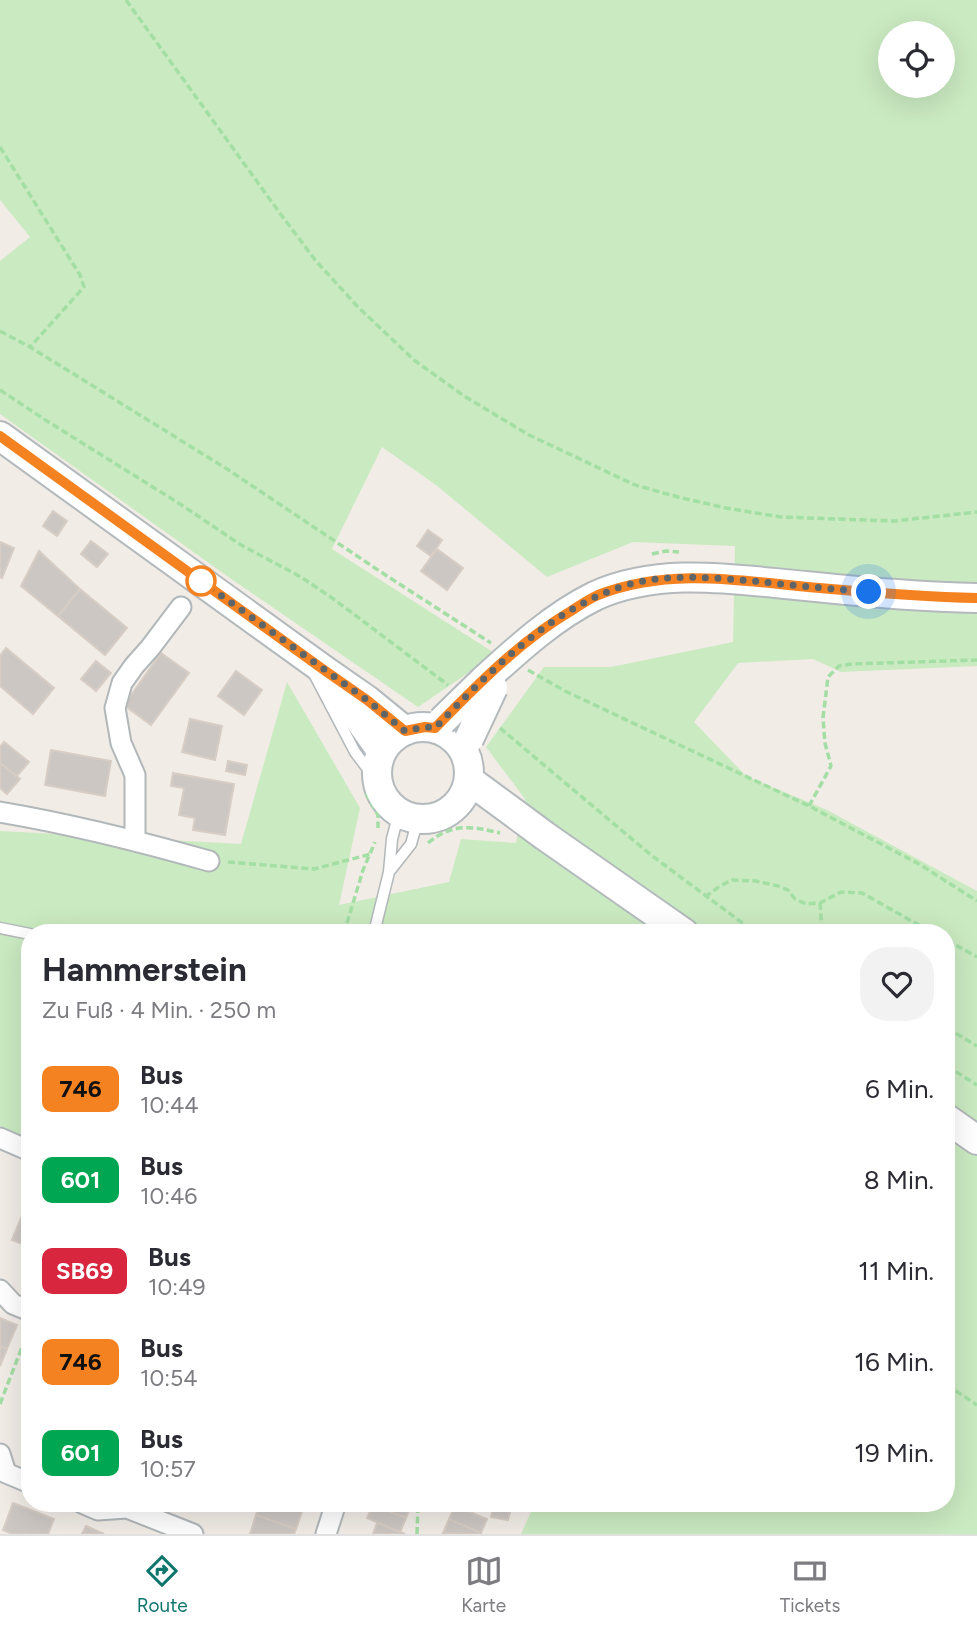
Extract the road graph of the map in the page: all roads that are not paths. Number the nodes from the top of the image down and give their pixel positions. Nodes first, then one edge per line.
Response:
1 (0, 436) edge
2 (977, 598) edge
3 (181, 607) dead end
4 (314, 663) junction
5 (489, 684) junction
6 (439, 724) junction
7 (405, 731) junction
8 (467, 745) junction
9 (382, 752) junction
10 (370, 784) junction
11 (463, 792) junction
12 (0, 812) edge
13 (410, 825) junction
14 (135, 840) junction
15 (208, 860) road end
16 (388, 872) junction
17 (376, 924) edge
18 (671, 924) edge
19 (0, 928) edge
20 (21, 932) edge
21 (955, 1125) edge
22 (0, 1138) edge
23 (977, 1140) edge
24 (21, 1147) edge
25 (0, 1290) edge
26 (21, 1307) edge
27 (0, 1454) edge
28 (3, 1480) edge
29 (21, 1482) edge
30 (137, 1512) edge
31 (334, 1512) edge
32 (193, 1534) edge
33 (326, 1534) edge

1 - 4 main road
2 - 5 main road
3 - 14 street
4 - 7 main road
4 - 9 main road
4 - 10 lane
5 - 6 main road, bridge
5 - 8 main road, bridge
6 - 7 main road
6 - 8 main road
7 - 9 main road
8 - 11 main road
9 - 10 main road
10 - 13 main road
11 - 13 main road
11 - 18 main road
12 - 14 street
13 - 16 lane
13 - 16 lane
14 - 15 street
16 - 17 lane
19 - 20 lane
21 - 23 main road
22 - 24 street
25 - 26 street
27 - 28 street
28 - 29 street
30 - 32 street
31 - 33 street

